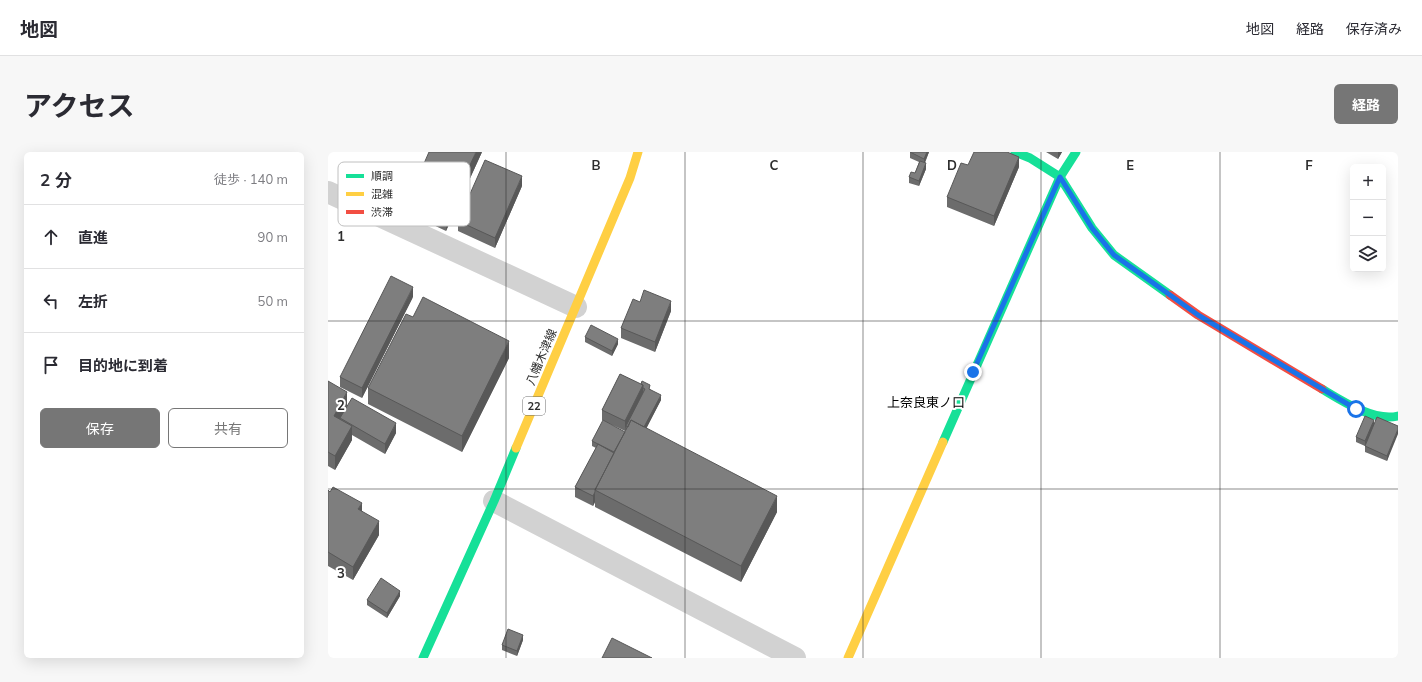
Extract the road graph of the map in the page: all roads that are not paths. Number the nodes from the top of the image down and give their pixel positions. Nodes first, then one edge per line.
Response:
1 (638, 152) edge
2 (1016, 152) edge
3 (1076, 152) edge
4 (1060, 177) junction
5 (328, 192) edge
6 (338, 197) edge
7 (401, 226) edge
8 (576, 307) junction
9 (1398, 416) edge
10 (494, 501) junction
11 (423, 658) edge
12 (795, 658) edge
13 (848, 658) edge

1 - 8 street, 八幡木津線 / 22
2 - 4 street
3 - 4 street
4 - 9 street
4 - 13 street
5 - 6 street
7 - 8 street
8 - 10 street, 八幡木津線 / 22
10 - 11 street, 八幡木津線 / 22
10 - 12 street

